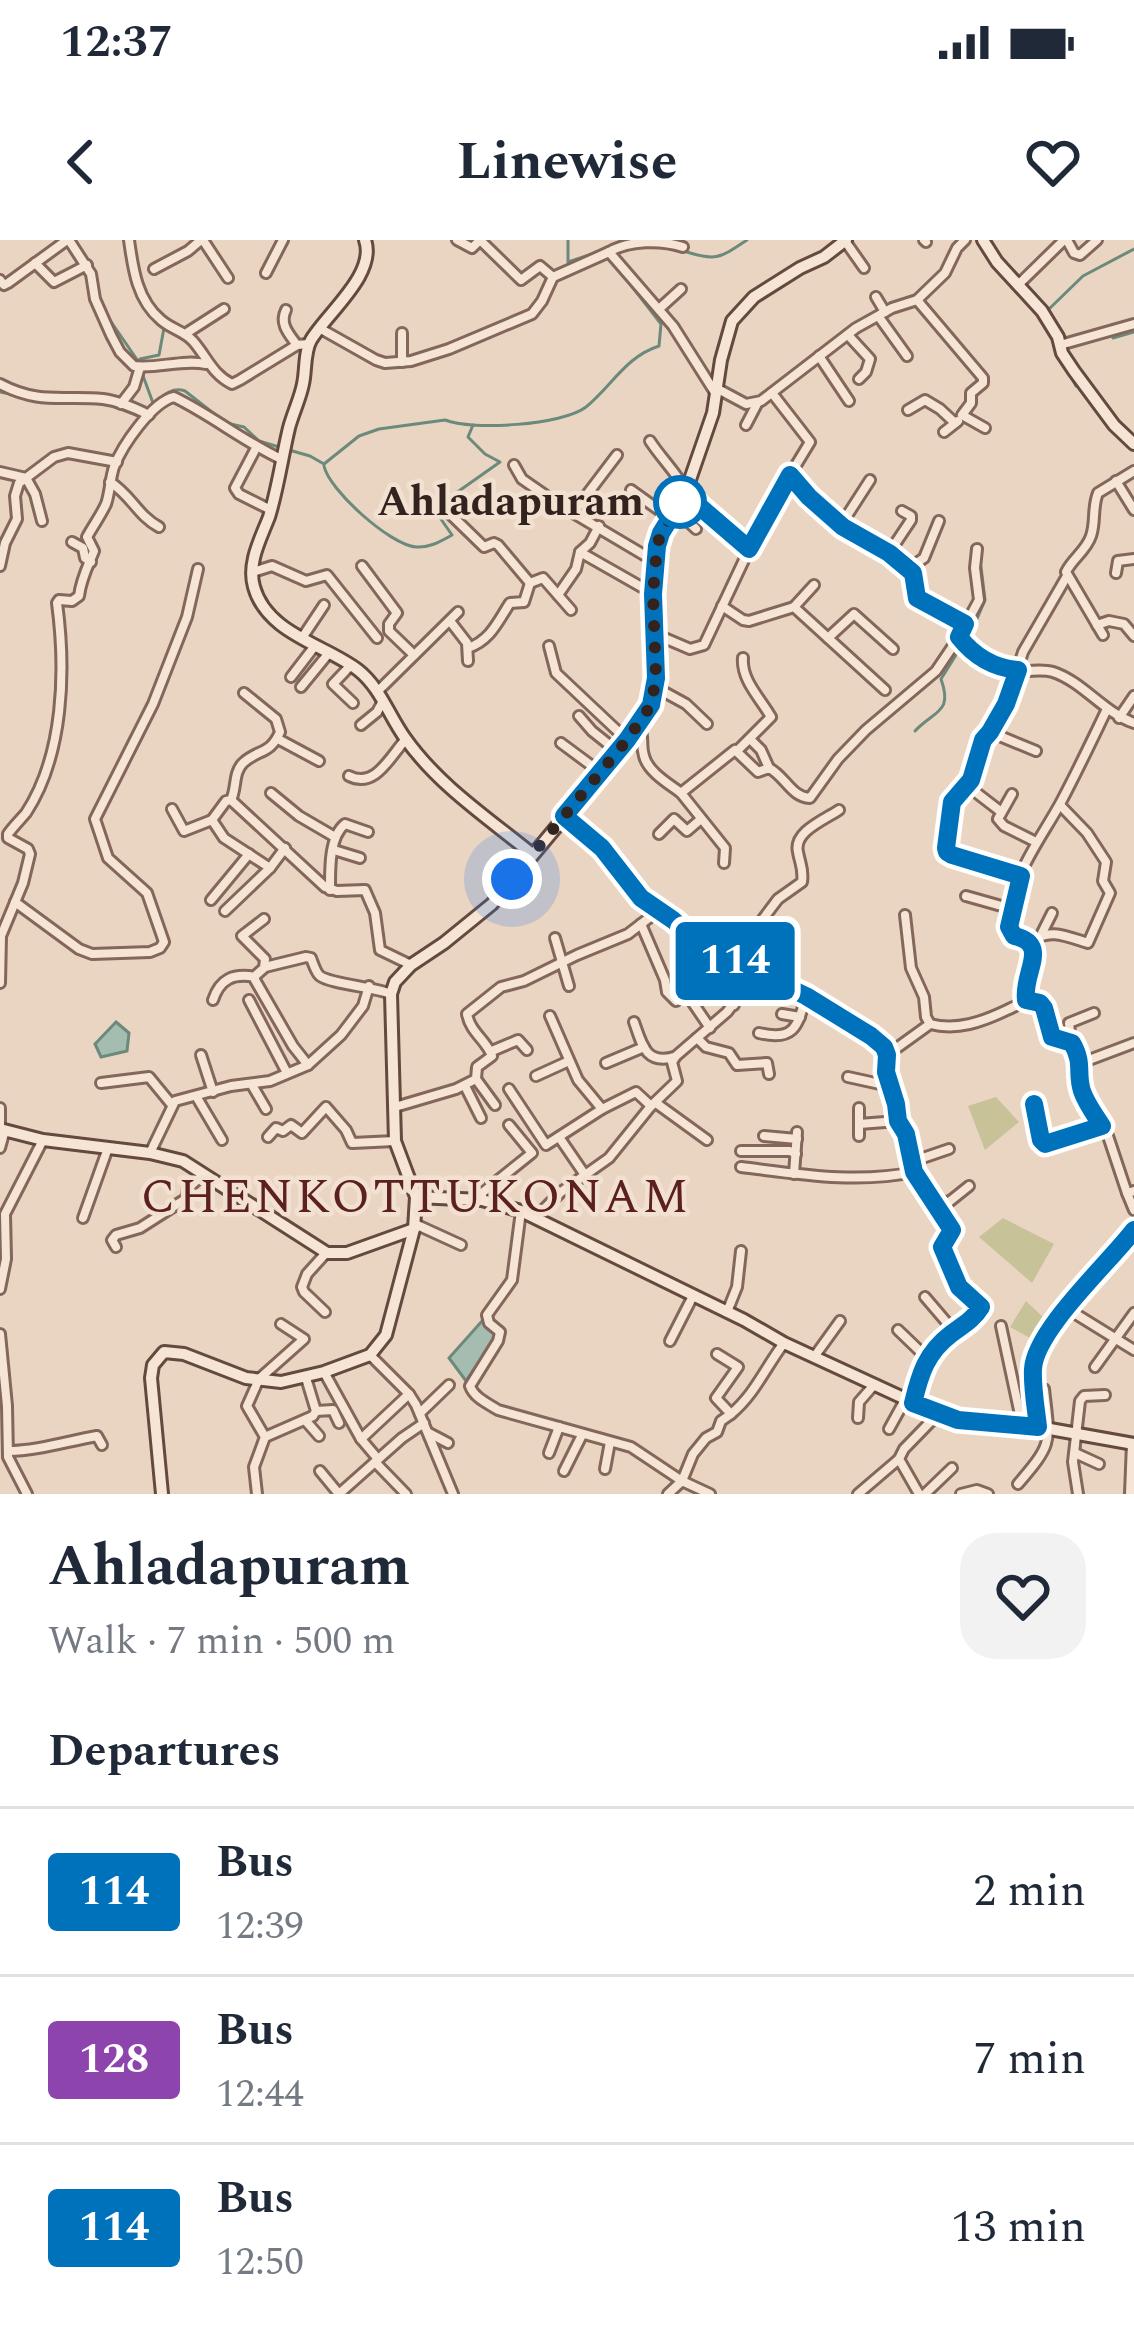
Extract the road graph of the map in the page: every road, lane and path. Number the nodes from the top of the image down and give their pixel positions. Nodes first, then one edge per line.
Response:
1 (68, 240) edge
2 (129, 240) edge
3 (202, 240) edge
4 (283, 240) edge
5 (364, 240) edge
6 (458, 240) edge
7 (480, 240) edge
8 (845, 240) edge
9 (965, 240) edge
10 (983, 240) edge
11 (1065, 240) edge
12 (1097, 240) edge
13 (682, 247) dead end
14 (609, 252) junction
15 (35, 263) junction
16 (87, 265) junction
17 (864, 268) dead end
18 (154, 269) dead end
19 (266, 273) dead end
20 (553, 277) junction
21 (227, 278) dead end
22 (0, 280) edge
23 (1018, 285) junction
24 (681, 289) dead end
25 (876, 297) dead end
26 (917, 299) junction
27 (224, 309) dead end
28 (659, 309) junction
29 (286, 310) dead end
30 (882, 315) junction
31 (1134, 323) edge
32 (321, 329) junction
33 (402, 332) dead end
34 (185, 334) junction
35 (848, 335) junction
36 (1060, 345) junction
37 (304, 348) junction
38 (819, 356) junction
39 (907, 356) dead end
40 (402, 362) junction
41 (207, 364) junction
42 (140, 367) junction
43 (859, 379) dead end
44 (0, 384) edge
45 (717, 392) junction
46 (772, 393) junction
47 (849, 401) dead end
48 (758, 402) junction
49 (121, 404) junction
50 (908, 410) dead end
51 (147, 414) junction
52 (958, 419) junction
53 (746, 425) dead end
54 (985, 428) dead end
55 (944, 432) dead end
56 (650, 441) dead end
57 (1134, 444) edge
58 (256, 448) junction
59 (284, 451) junction
60 (617, 455) dead end
61 (114, 461) junction
62 (514, 465) dead end
63 (1134, 471) edge
64 (0, 472) edge
65 (790, 475) junction
66 (27, 480) junction
67 (870, 480) dead end
68 (1116, 481) junction
69 (110, 482) junction
70 (631, 490) dead end
71 (686, 492) junction
72 (271, 510) junction
73 (446, 510) dead end
74 (1134, 510) edge
75 (902, 511) dead end
76 (573, 513) junction
77 (673, 514) junction
78 (42, 520) dead end
79 (939, 521) dead end
80 (841, 525) junction
81 (599, 526) junction
82 (159, 527) dead end
83 (696, 530) dead end
84 (72, 542) dead end
85 (749, 549) junction
86 (976, 549) dead end
87 (580, 552) junction
88 (889, 553) junction
89 (656, 559) junction
90 (1134, 559) edge
91 (92, 562) junction
92 (0, 566) edge
93 (362, 566) dead end
94 (908, 568) junction
95 (198, 569) dead end
96 (252, 572) junction
97 (1116, 573) dead end
98 (1066, 576) junction
99 (530, 584) junction
100 (814, 585) dead end
101 (653, 594) junction
102 (558, 595) junction
103 (324, 605) dead end
104 (722, 606) junction
105 (794, 607) junction
106 (571, 610) dead end
107 (458, 612) dead end
108 (450, 621) junction
109 (965, 624) junction
110 (1097, 626) junction
111 (654, 633) junction
112 (1103, 635) dead end
113 (1134, 636) edge
114 (959, 637) junction
115 (377, 638) dead end
116 (828, 638) junction
117 (301, 639) junction
118 (314, 646) junction
119 (549, 646) dead end
120 (468, 648) junction
121 (893, 649) dead end
122 (328, 654) junction
123 (414, 655) junction
124 (743, 658) dead end
125 (468, 661) dead end
126 (351, 665) junction
127 (1018, 670) junction
128 (291, 677) dead end
129 (301, 687) dead end
130 (656, 687) junction
131 (885, 689) dead end
132 (244, 693) dead end
133 (380, 696) junction
134 (1134, 696) edge
135 (352, 703) dead end
136 (1107, 709) junction
137 (578, 716) dead end
138 (1119, 718) junction
139 (1134, 723) edge
140 (707, 724) dead end
141 (361, 725) dead end
142 (639, 726) junction
143 (990, 732) junction
144 (278, 739) junction
145 (406, 739) junction
146 (627, 740) junction
147 (751, 740) junction
148 (561, 743) dead end
149 (1036, 751) dead end
150 (618, 752) junction
151 (737, 752) junction
152 (319, 761) dead end
153 (769, 768) junction
154 (599, 775) junction
155 (349, 776) dead end
156 (271, 793) dead end
157 (681, 793) junction
158 (978, 794) dead end
159 (1012, 794) dead end
160 (231, 800) junction
161 (1060, 805) junction
162 (172, 809) dead end
163 (838, 810) dead end
164 (1000, 812) junction
165 (564, 816) junction
166 (701, 819) junction
167 (212, 820) junction
168 (368, 832) dead end
169 (659, 834) dead end
170 (334, 837) junction
171 (1036, 842) junction
172 (285, 848) junction
173 (334, 850) junction
174 (249, 854) junction
175 (532, 854) junction
176 (360, 858) dead end
177 (724, 863) dead end
178 (270, 868) junction
179 (1021, 876) junction
180 (330, 890) junction
181 (966, 896) dead end
182 (211, 900) dead end
183 (16, 902) junction
184 (1012, 909) junction
185 (659, 910) junction
186 (225, 911) dead end
187 (1052, 914) dead end
188 (905, 915) dead end
189 (264, 919) dead end
190 (641, 924) junction
191 (1042, 935) junction
192 (556, 938) dead end
193 (1031, 942) junction
194 (733, 960) junction
195 (561, 963) junction
196 (411, 965) junction
197 (264, 968) junction
198 (757, 973) junction
199 (255, 977) junction
200 (0, 982) edge
201 (369, 986) junction
202 (568, 986) dead end
203 (392, 994) junction
204 (806, 996) junction
205 (213, 1000) dead end
206 (249, 1000) dead end
207 (1026, 1000) junction
208 (676, 1001) dead end
209 (734, 1005) junction
210 (1094, 1013) dead end
211 (782, 1014) dead end
212 (550, 1016) dead end
213 (800, 1017) junction
214 (634, 1022) dead end
215 (930, 1024) junction
216 (710, 1028) junction
217 (759, 1034) dead end
218 (697, 1038) junction
219 (1072, 1043) junction
220 (1134, 1043) edge
221 (644, 1047) junction
222 (527, 1049) dead end
223 (492, 1051) junction
224 (201, 1055) dead end
225 (887, 1055) junction
226 (672, 1059) junction
227 (569, 1061) junction
228 (606, 1063) dead end
229 (1081, 1063) junction
230 (308, 1065) junction
231 (287, 1073) junction
232 (769, 1074) dead end
233 (536, 1076) dead end
234 (848, 1076) dead end
235 (476, 1079) junction
236 (101, 1083) dead end
237 (251, 1084) junction
238 (465, 1086) junction
239 (890, 1087) junction
240 (509, 1089) dead end
241 (213, 1092) junction
242 (196, 1096) junction
243 (654, 1104) junction
244 (1034, 1104) dead end
245 (172, 1105) junction
246 (495, 1106) dead end
247 (0, 1108) edge
248 (395, 1108) junction
249 (859, 1108) dead end
250 (266, 1109) dead end
251 (602, 1109) junction
252 (481, 1118) dead end
253 (898, 1121) junction
254 (859, 1124) junction
255 (509, 1125) dead end
256 (1102, 1126) junction
257 (2, 1130) edge
258 (558, 1136) junction
259 (764, 1136) dead end
260 (859, 1136) dead end
261 (268, 1138) dead end
262 (43, 1140) junction
263 (222, 1140) dead end
264 (707, 1140) dead end
265 (395, 1141) junction
266 (0, 1148) edge
267 (108, 1148) junction
268 (949, 1149) dead end
269 (741, 1150) dead end
270 (150, 1153) junction
271 (796, 1154) junction
272 (741, 1167) dead end
273 (912, 1167) junction
274 (205, 1173) junction
275 (794, 1174) junction
276 (585, 1175) junction
277 (969, 1186) dead end
278 (1130, 1192) edge
279 (416, 1198) junction
280 (482, 1200) junction
281 (932, 1201) junction
282 (521, 1210) junction
283 (1134, 1210) edge
284 (536, 1217) junction
285 (83, 1218) dead end
286 (414, 1226) junction
287 (1134, 1230) edge
288 (461, 1245) dead end
289 (116, 1246) dead end
290 (741, 1251) dead end
291 (326, 1253) junction
292 (1, 1283) edge
293 (693, 1296) junction
294 (925, 1297) dead end
295 (1066, 1308) junction
296 (325, 1312) dead end
297 (727, 1312) junction
298 (1134, 1313) edge
299 (840, 1321) dead end
300 (281, 1324) dead end
301 (1001, 1326) dead end
302 (898, 1330) dead end
303 (954, 1331) junction
304 (0, 1334) edge
305 (1115, 1339) junction
306 (670, 1341) dead end
307 (784, 1343) junction
308 (1134, 1350) edge
309 (370, 1354) junction
310 (717, 1354) dead end
311 (814, 1357) junction
312 (926, 1357) junction
313 (1095, 1366) dead end
314 (324, 1372) junction
315 (305, 1378) junction
316 (259, 1379) junction
317 (2, 1380) edge
318 (449, 1385) dead end
319 (873, 1387) junction
320 (1044, 1389) dead end
321 (409, 1394) junction
322 (3, 1395) edge
323 (1105, 1395) dead end
324 (909, 1402) junction
325 (316, 1411) junction
326 (731, 1414) junction
327 (938, 1414) junction
328 (858, 1418) dead end
329 (304, 1420) junction
330 (339, 1423) dead end
331 (424, 1423) junction
332 (1022, 1424) junction
333 (559, 1427) junction
334 (1043, 1428) junction
335 (889, 1430) dead end
336 (1075, 1432) junction
337 (582, 1434) junction
338 (319, 1436) dead end
339 (265, 1437) junction
340 (361, 1439) junction
341 (610, 1442) junction
342 (448, 1443) dead end
343 (1133, 1444) edge
344 (102, 1445) dead end
345 (8, 1451) junction
346 (1075, 1453) junction
347 (548, 1454) dead end
348 (899, 1460) junction
349 (376, 1461) junction
350 (1099, 1463) dead end
351 (952, 1468) dead end
352 (605, 1469) dead end
353 (320, 1471) dead end
354 (564, 1471) dead end
355 (682, 1481) junction
356 (1018, 1484) dead end
357 (27, 1494) edge
358 (162, 1494) edge
359 (257, 1494) edge
360 (339, 1494) edge
361 (406, 1494) edge
362 (453, 1494) edge
363 (668, 1494) edge
364 (710, 1494) edge
365 (858, 1494) edge
366 (922, 1494) edge
367 (961, 1494) edge
368 (988, 1494) edge
369 (1078, 1494) edge
370 (1130, 1494) edge

1 - 15 street
1 - 16 street
2 - 34 street
3 - 18 street
3 - 21 street
4 - 19 street
5 - 32 main road
6 - 7 street
7 - 20 street
8 - 17 street
8 - 45 main road
9 - 26 street
10 - 23 main road
11 - 12 street
11 - 23 street
13 - 14 street
14 - 20 street
14 - 28 street
15 - 16 street
15 - 22 street
16 - 42 street
20 - 40 street
23 - 36 main road
24 - 28 street
25 - 30 street
26 - 30 street
26 - 52 street
27 - 34 street
28 - 45 street
29 - 37 street
30 - 35 street
30 - 39 street
31 - 36 street
32 - 37 main road
32 - 40 street
33 - 40 street
34 - 41 street
35 - 38 street
35 - 43 street
36 - 57 main road
37 - 41 street
37 - 59 main road
38 - 46 street
38 - 47 street
41 - 42 street
42 - 49 street
44 - 49 street
45 - 48 street
45 - 71 main road
46 - 48 street
46 - 65 street
48 - 53 street
49 - 51 street
50 - 52 street
51 - 58 street
51 - 61 street
52 - 54 street
52 - 55 street
56 - 71 street
58 - 59 street
58 - 72 street
59 - 72 main road
60 - 76 street
61 - 66 street
61 - 69 street
62 - 76 street
63 - 68 street
64 - 66 street
65 - 80 street
65 - 85 street
66 - 78 street
66 - 92 street
67 - 80 street
68 - 74 street
68 - 98 street
69 - 82 street
69 - 91 street
70 - 77 street
71 - 77 main road
71 - 85 street
72 - 96 main road
73 - 99 street
75 - 88 street
76 - 81 street
77 - 83 street
77 - 89 main road
79 - 94 street
80 - 88 street
81 - 87 street
81 - 89 street
84 - 91 street
85 - 104 street
86 - 109 street
87 - 101 street
87 - 102 street
88 - 94 street
89 - 101 main road
90 - 97 street
91 - 183 street
93 - 123 street
94 - 109 street
95 - 183 street
96 - 115 street
96 - 117 main road
98 - 110 street
98 - 127 street
99 - 102 street
99 - 120 street
100 - 105 street
101 - 111 main road
102 - 106 street
103 - 117 street
104 - 105 street
104 - 111 street
105 - 116 street
107 - 108 street
108 - 120 street
108 - 123 street
109 - 114 street
110 - 112 street
110 - 113 street
111 - 130 main road
114 - 127 street
114 - 153 street
116 - 121 street
116 - 131 street
117 - 118 main road
118 - 122 main road
118 - 128 street
119 - 146 street
120 - 125 street
122 - 126 main road
122 - 129 street
123 - 133 street
124 - 147 street
126 - 133 main road
126 - 135 street
127 - 136 street
127 - 143 street
130 - 140 street
130 - 142 main road
132 - 144 street
133 - 141 street
133 - 145 main road
134 - 138 street
136 - 138 street
136 - 161 street
137 - 150 street
138 - 139 street
142 - 146 main road
142 - 157 street
143 - 149 street
143 - 179 street
144 - 152 street
144 - 160 street
145 - 155 street
145 - 175 main road
146 - 150 main road
147 - 151 street
147 - 153 street
148 - 154 street
150 - 154 main road
151 - 153 street
151 - 157 street
154 - 165 main road
156 - 170 street
157 - 166 street
158 - 164 street
159 - 164 street
160 - 167 street
160 - 172 street
161 - 171 street
161 - 191 street
162 - 167 street
163 - 194 street
164 - 171 street
165 - 175 main road
165 - 185 street
166 - 169 street
166 - 177 street
167 - 174 street
168 - 170 street
170 - 173 street
171 - 179 street
172 - 178 street
172 - 180 street
173 - 176 street
173 - 180 street
174 - 178 street
174 - 182 street
175 - 196 main road
178 - 186 street
179 - 184 street
180 - 196 street
181 - 184 street
183 - 200 street
184 - 193 street
185 - 190 street
185 - 194 street
187 - 191 street
188 - 215 street
189 - 197 street
190 - 195 street
190 - 208 street
191 - 193 street
192 - 195 street
193 - 207 street
194 - 198 street
195 - 202 street
195 - 223 street
196 - 203 main road
197 - 199 street
197 - 201 street
198 - 204 street
198 - 209 street
199 - 205 street
199 - 230 street
201 - 203 street
201 - 230 street
203 - 248 main road
204 - 213 street
204 - 225 street
206 - 231 street
207 - 215 street
207 - 219 street
209 - 216 street
209 - 216 street
210 - 219 street
211 - 213 street
212 - 227 street
213 - 217 street
214 - 221 street
215 - 225 street
216 - 218 street
218 - 226 street
218 - 232 street
219 - 229 street
220 - 229 street
221 - 226 street
221 - 228 street
222 - 223 street
223 - 235 street
224 - 241 street
225 - 239 street
226 - 243 street
227 - 233 street
227 - 251 street
229 - 256 street
230 - 231 street
231 - 237 street
234 - 239 street
235 - 238 street
235 - 246 street
236 - 245 street
237 - 241 street
237 - 250 street
238 - 248 street
238 - 252 street
239 - 253 street
240 - 258 street
241 - 242 street
242 - 245 street
242 - 263 street
243 - 251 street
243 - 264 street
243 - 276 street
244 - 256 street
245 - 270 street
247 - 257 street
248 - 265 main road
249 - 254 street
251 - 258 street
253 - 254 street
253 - 273 street
254 - 260 street
255 - 280 street
256 - 278 street
257 - 262 main road
257 - 266 street
258 - 276 street
259 - 271 street
261 - 265 street
262 - 267 main road
262 - 292 street
265 - 279 main road
267 - 270 main road
267 - 285 street
268 - 273 street
269 - 271 street
270 - 274 main road
271 - 275 street
272 - 275 street
273 - 275 street
273 - 281 street
274 - 289 street
274 - 291 main road
276 - 284 street
277 - 281 street
278 - 283 street
279 - 280 main road
279 - 286 main road
280 - 282 main road
281 - 303 street
282 - 284 main road
282 - 333 street
284 - 293 main road
286 - 288 street
286 - 291 main road
286 - 309 main road
287 - 295 street
290 - 297 street
291 - 296 street
293 - 297 main road
293 - 306 street
294 - 303 street
295 - 305 street
295 - 334 street
297 - 307 main road
298 - 305 street
299 - 311 street
300 - 316 street
301 - 332 street
302 - 312 street
303 - 312 street
304 - 317 street
305 - 308 street
305 - 313 street
307 - 311 main road
307 - 326 street
309 - 314 main road
309 - 321 street
310 - 326 street
311 - 319 main road
312 - 324 street
314 - 315 main road
314 - 340 street
315 - 316 main road
315 - 325 street
316 - 339 street
316 - 358 main road
317 - 322 street
318 - 331 street
319 - 324 main road
319 - 328 street
320 - 334 street
321 - 331 street
321 - 340 street
322 - 345 street
323 - 336 street
324 - 327 main road
324 - 335 street
325 - 329 street
325 - 330 street
326 - 355 street
327 - 332 main road
327 - 348 street
329 - 338 street
329 - 339 street
331 - 342 street
331 - 349 street
331 - 362 street
332 - 334 main road
333 - 337 street
333 - 347 street
334 - 336 main road
334 - 356 street
336 - 343 main road
336 - 346 street
337 - 341 street
337 - 354 street
339 - 359 street
340 - 349 street
341 - 352 street
341 - 355 street
343 - 370 street
344 - 345 street
345 - 357 street
346 - 350 street
346 - 369 street
348 - 365 street
348 - 366 street
349 - 360 street
349 - 361 street
351 - 366 street
353 - 360 street
355 - 363 street
355 - 364 street
367 - 368 street

